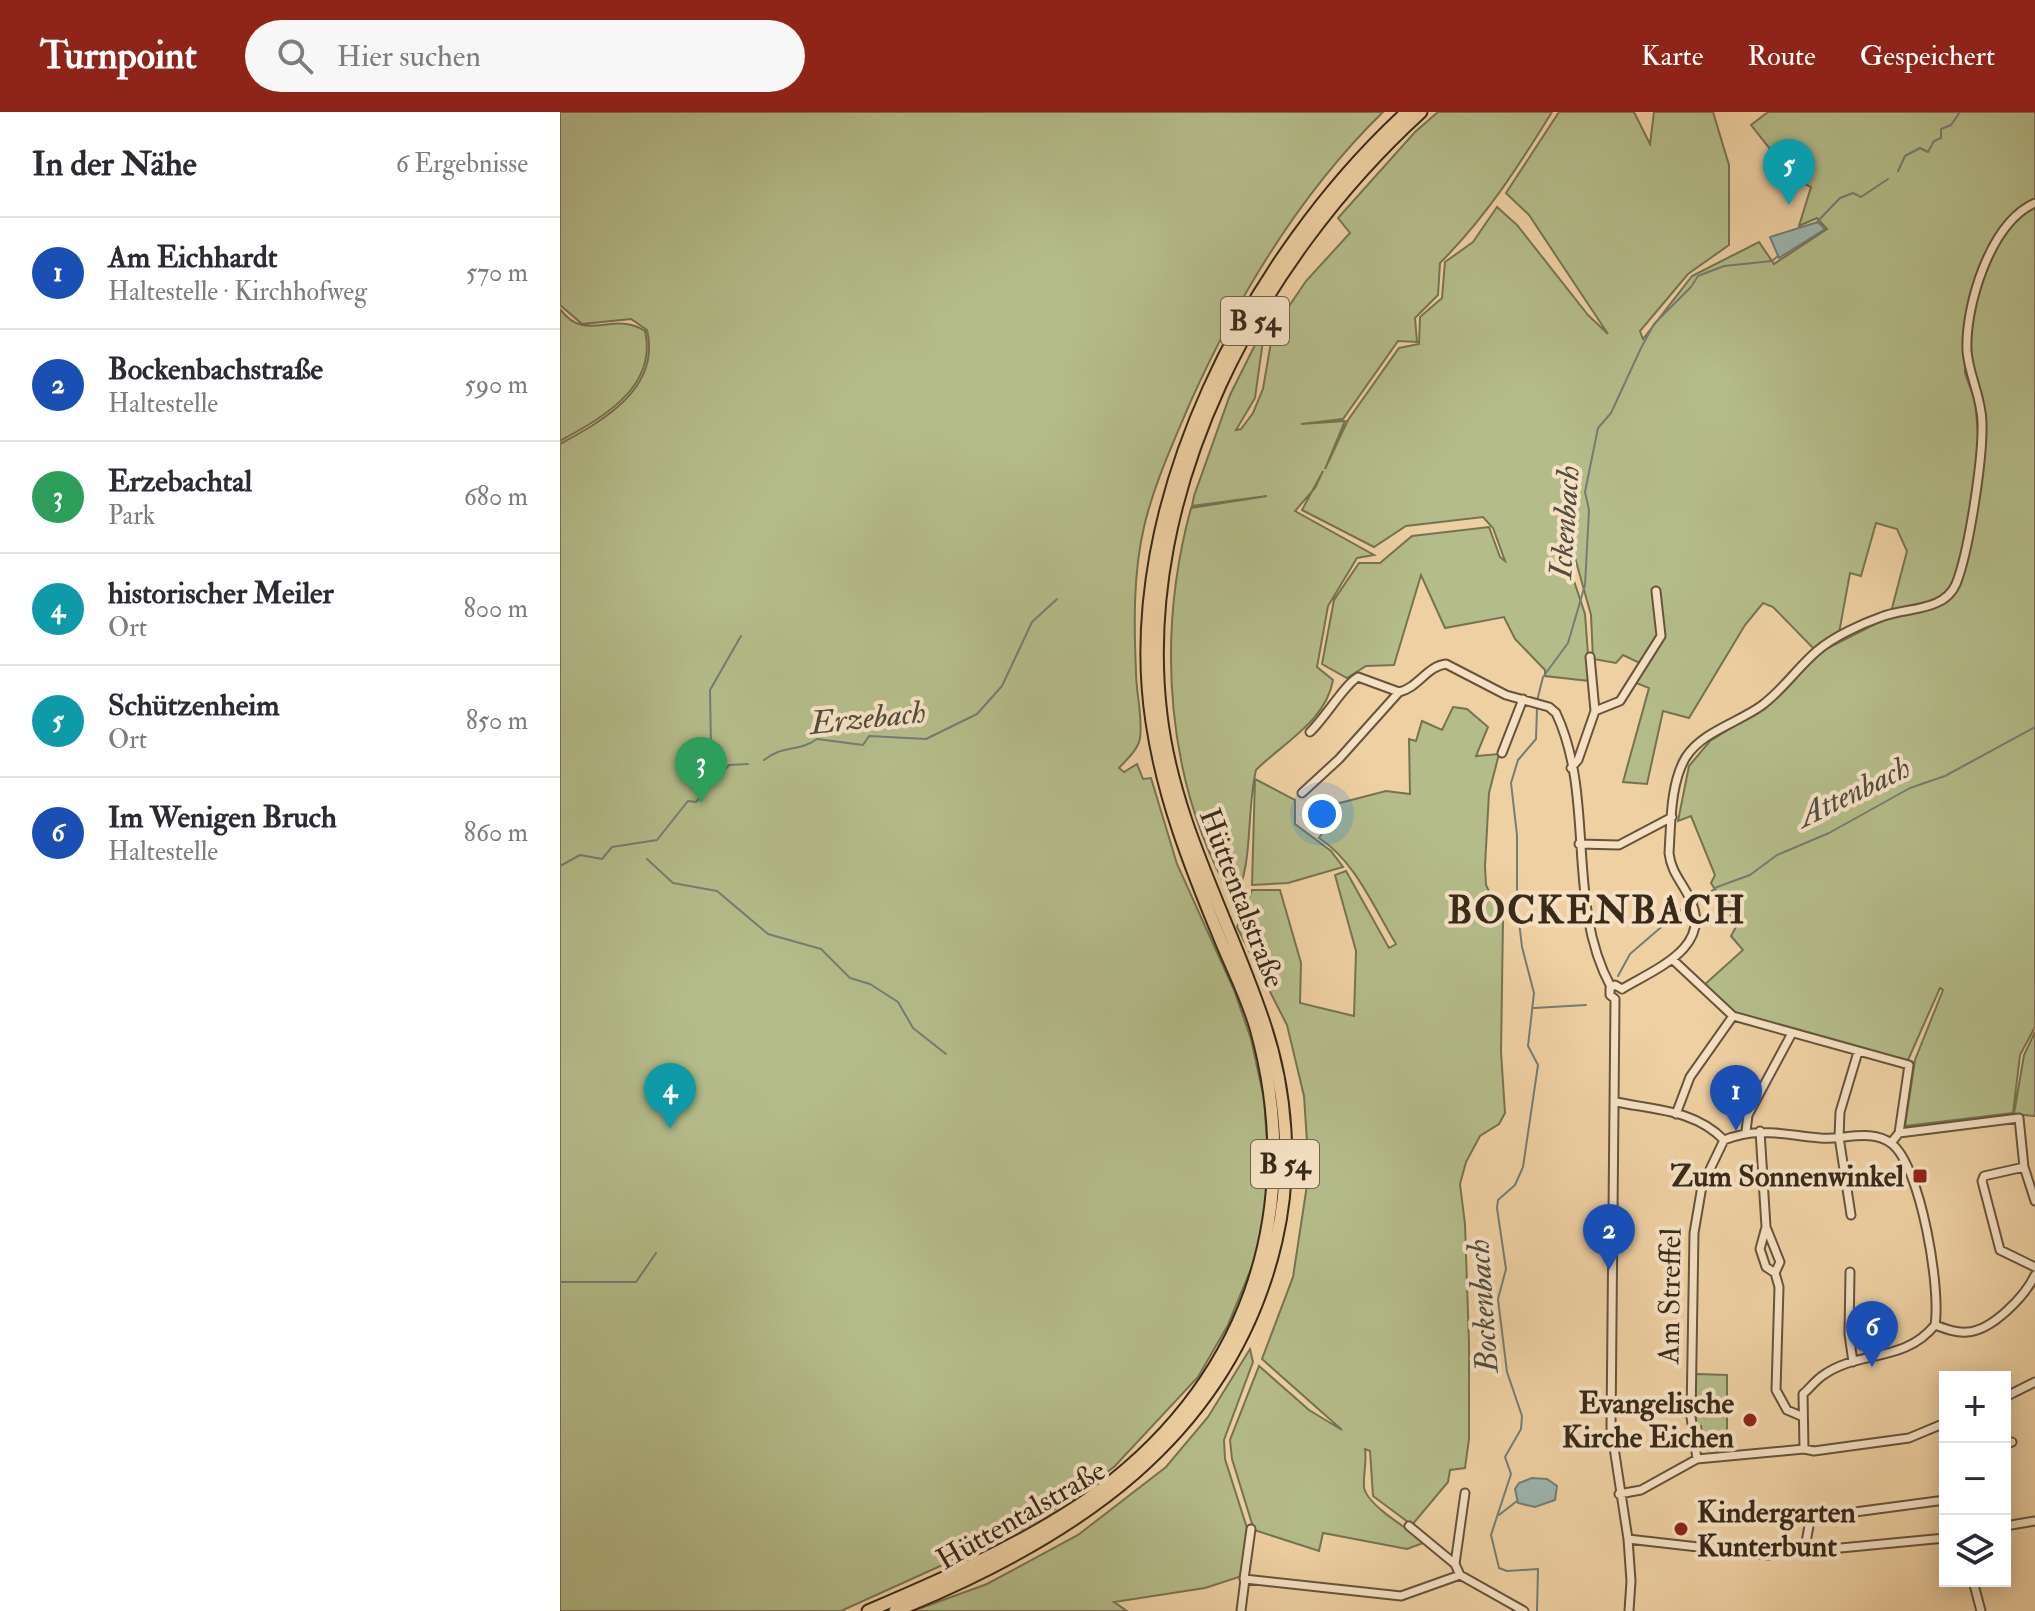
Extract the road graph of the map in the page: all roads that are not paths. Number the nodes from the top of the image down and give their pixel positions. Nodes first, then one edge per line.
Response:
1 (1407, 112) edge
2 (1421, 112) edge
3 (2035, 203) edge
4 (1656, 591) dead end
5 (1590, 657) dead end
6 (1399, 692) junction
7 (1523, 699) junction
8 (1595, 711) junction
9 (1310, 732) dead end
10 (1502, 753) dead end
11 (1571, 768) junction
12 (1302, 793) dead end
13 (1672, 817) junction
14 (1579, 844) junction
15 (1672, 959) junction
16 (1611, 987) junction
17 (1622, 989) junction
18 (1615, 999) junction
19 (1733, 1016) junction
20 (1791, 1035) junction
21 (1858, 1052) junction
22 (1616, 1102) junction
23 (1676, 1114) junction
24 (1746, 1131) junction
25 (1760, 1131) junction
26 (1899, 1133) junction
27 (1839, 1137) junction
28 (1724, 1140) junction
29 (1891, 1143) junction
30 (2024, 1167) junction
31 (2035, 1201) edge
32 (1851, 1215) dead end
33 (1766, 1227) junction
34 (2035, 1267) edge
35 (1850, 1272) dead end
36 (1775, 1273) junction
37 (2035, 1275) edge
38 (1935, 1325) junction
39 (1853, 1362) junction
40 (2035, 1382) edge
41 (2011, 1394) edge
42 (1801, 1416) junction
43 (1939, 1426) edge
44 (1804, 1449) junction
45 (1697, 1459) junction
46 (1465, 1493) dead end
47 (1619, 1494) junction
48 (1939, 1501) edge
49 (2035, 1521) edge
50 (2011, 1525) edge
51 (1409, 1526) dead end
52 (1251, 1529) dead end
53 (1628, 1539) junction
54 (1939, 1539) edge
55 (1804, 1553) junction
56 (1455, 1564) junction
57 (1460, 1575) junction
58 (1244, 1579) junction
59 (1975, 1587) edge
60 (911, 1599) junction
61 (868, 1611) edge
62 (895, 1611) edge
63 (1241, 1611) edge
64 (1524, 1611) edge
65 (1629, 1611) edge
66 (1981, 1611) edge

1 - 60 highway, Hüttentalstraße / B 54
2 - 60 highway, Hüttentalstraße / B 54
3 - 13 street
4 - 8 street
5 - 8 street
6 - 7 street
6 - 9 street
6 - 12 street
7 - 10 street
7 - 11 street
8 - 11 street
11 - 14 street
13 - 14 street
13 - 15 street
14 - 16 street
15 - 17 street
15 - 19 street
16 - 17 street
16 - 18 street
17 - 18 street
18 - 22 street
19 - 20 street
19 - 23 street
20 - 21 street
20 - 24 street
21 - 26 street
21 - 27 street
22 - 23 street
22 - 47 street
23 - 28 street
24 - 25 street
24 - 28 street
25 - 27 street
25 - 33 street
26 - 29 street
26 - 30 street
27 - 29 street
27 - 32 street
28 - 45 street, Am Streffel
29 - 38 street
30 - 31 street
30 - 34 street
33 - 36 street
33 - 36 street
35 - 39 street
36 - 42 street
37 - 38 street
38 - 39 street
39 - 42 street
40 - 41 street
42 - 44 street
43 - 44 street
44 - 45 street
45 - 47 street
46 - 56 street
47 - 53 street
48 - 55 street
49 - 50 street
51 - 56 street
52 - 58 street
53 - 55 street
53 - 65 street
54 - 55 street
56 - 57 street
57 - 58 street
57 - 64 street
58 - 63 street
59 - 66 street
60 - 61 highway, B 54
60 - 62 highway, B 54

